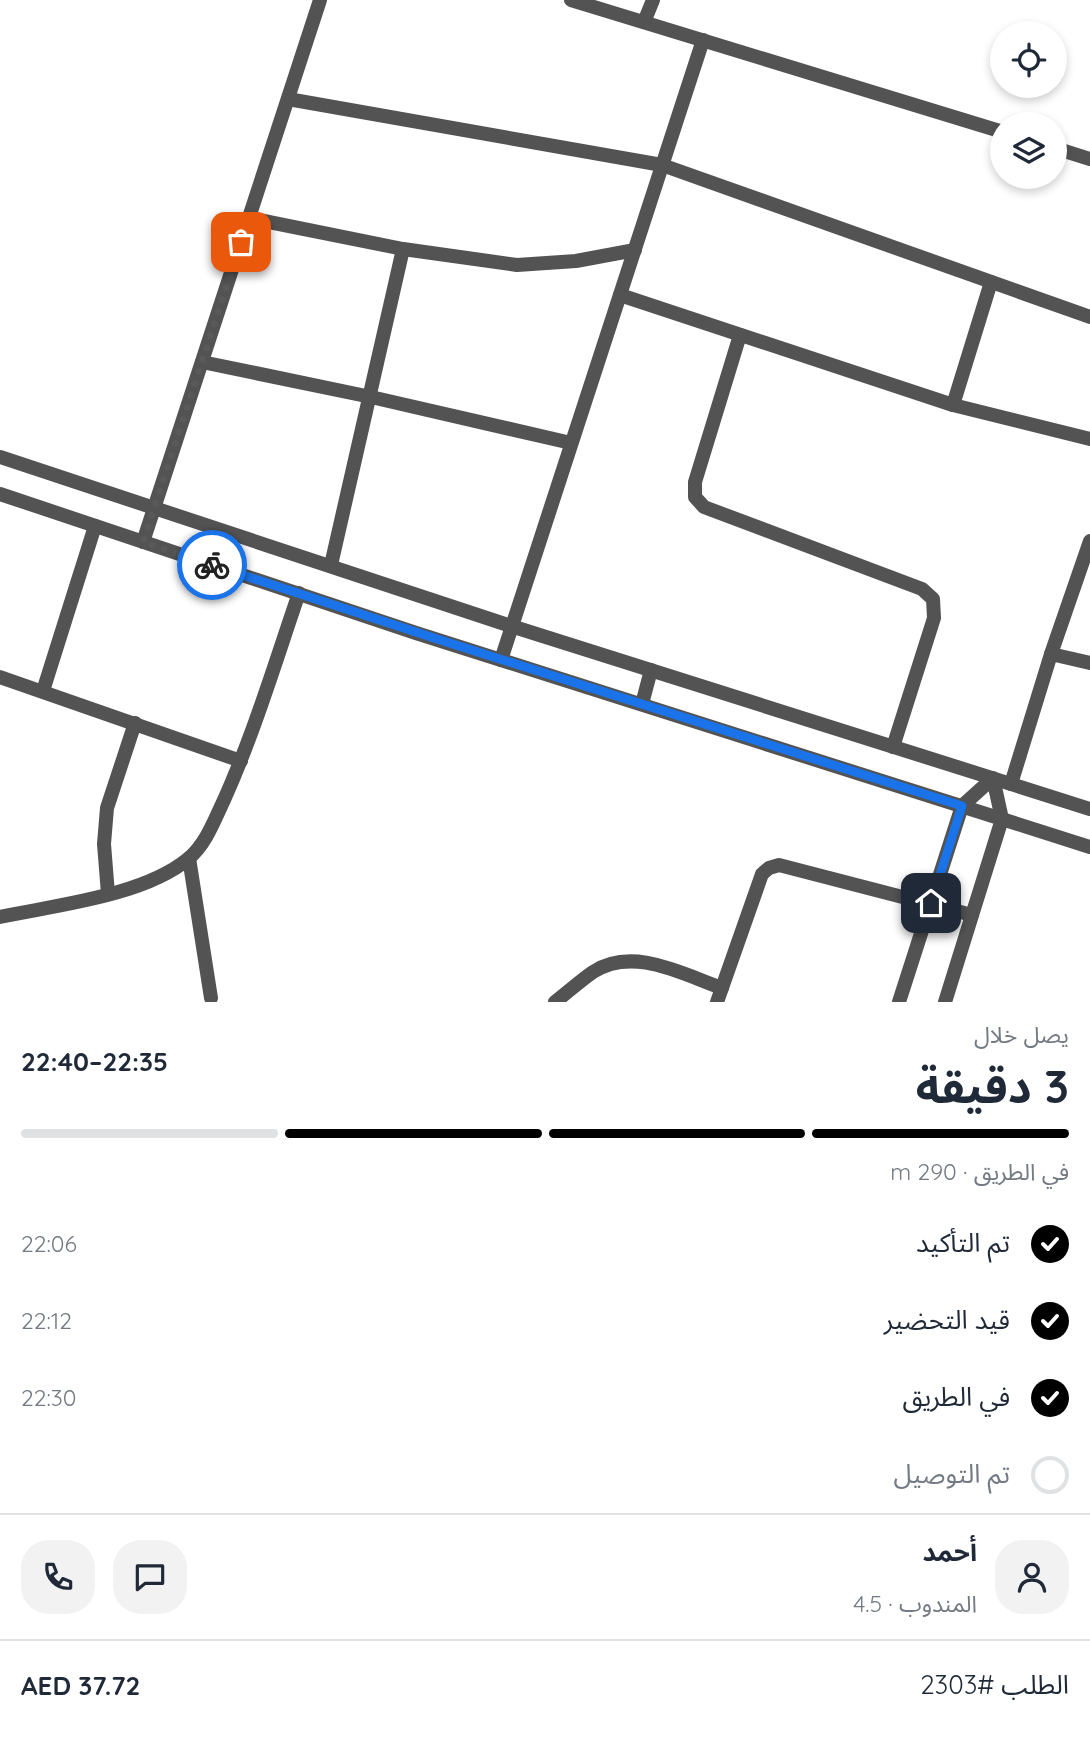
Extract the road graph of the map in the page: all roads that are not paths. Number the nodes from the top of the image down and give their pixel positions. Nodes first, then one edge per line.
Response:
1 (320, 0) edge
2 (571, 0) edge
3 (653, 0) edge
4 (644, 22) junction
5 (703, 40) junction
6 (288, 99) junction
7 (990, 128) edge
8 (1067, 152) edge
9 (1090, 159) edge
10 (662, 165) junction
11 (249, 218) junction
12 (403, 249) junction
13 (635, 250) junction
14 (991, 282) junction
15 (620, 295) junction
16 (1090, 317) edge
17 (740, 335) junction
18 (202, 362) junction
19 (371, 397) junction
20 (953, 405) junction
21 (1090, 439) edge
22 (571, 443) junction
23 (0, 457) edge
24 (0, 494) edge
25 (154, 509) junction
26 (95, 526) junction
27 (1090, 541) edge
28 (143, 542) junction
29 (331, 565) junction
30 (299, 593) junction
31 (511, 626) junction
32 (1051, 654) junction
33 (501, 660) junction
34 (1090, 663) edge
35 (651, 670) junction
36 (0, 677) edge
37 (43, 691) junction
38 (642, 704) junction
39 (135, 723) junction
40 (893, 747) junction
41 (241, 761) junction
42 (993, 778) junction
43 (1012, 784) junction
44 (962, 806) junction
45 (1090, 808) edge
46 (1002, 818) junction
47 (1090, 846) edge
48 (189, 858) junction
49 (108, 894) junction
50 (931, 903) junction
51 (972, 915) junction
52 (0, 917) edge
53 (720, 995) edge
54 (211, 998) dead end
55 (555, 1002) edge
56 (899, 1002) edge
57 (945, 1002) edge

1 - 6 street
2 - 4 street
3 - 4 street
4 - 5 street
5 - 7 street
5 - 10 street
6 - 10 street
6 - 11 street
8 - 9 street
10 - 13 street
10 - 14 street
11 - 12 street
11 - 18 street
12 - 13 street
12 - 19 street
13 - 15 street
14 - 16 street
14 - 20 street
15 - 17 street
15 - 22 street
17 - 20 street
17 - 40 street
18 - 19 street
18 - 25 street
19 - 22 street
19 - 29 street
20 - 21 street
22 - 31 street
23 - 25 street
24 - 26 street
25 - 28 street
25 - 29 street
26 - 28 street
26 - 37 street
27 - 32 street
28 - 30 street
29 - 31 street
30 - 33 street
30 - 41 street
31 - 33 street
31 - 35 street
32 - 34 street
32 - 43 street
33 - 38 street
35 - 38 street
35 - 40 street
36 - 37 street
37 - 39 street
38 - 44 street
39 - 41 street
39 - 49 street
40 - 42 street
41 - 48 street
42 - 43 street
42 - 44 street
42 - 46 street
43 - 45 street
44 - 46 street
44 - 50 street
46 - 47 street
46 - 51 street
48 - 49 street
48 - 54 street
49 - 52 street
50 - 51 street
50 - 53 street
50 - 56 street
51 - 57 street
53 - 55 street

